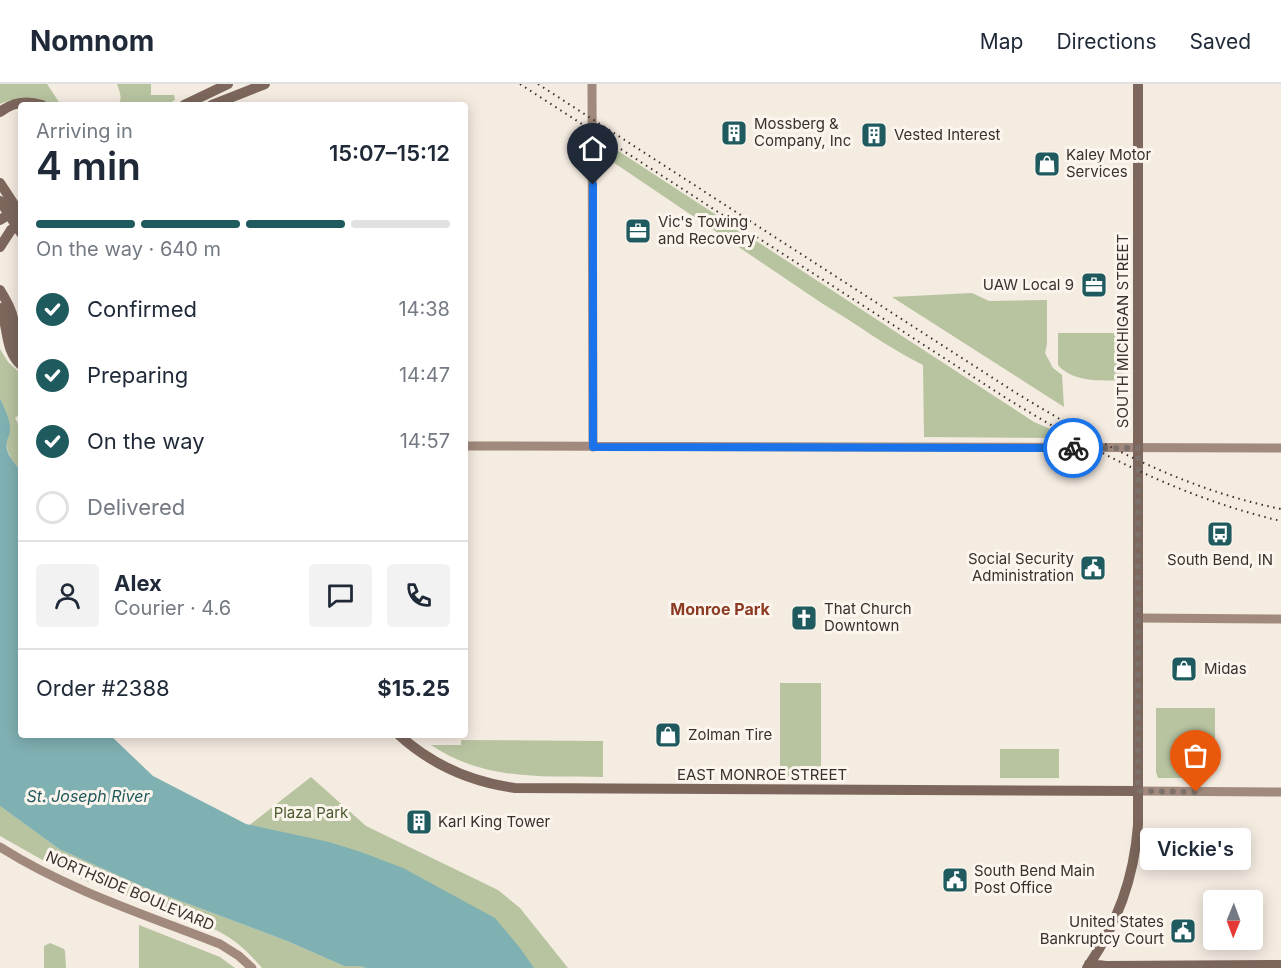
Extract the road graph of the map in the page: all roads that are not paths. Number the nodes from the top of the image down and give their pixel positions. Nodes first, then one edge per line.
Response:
1 (228, 84) edge
2 (265, 84) edge
3 (592, 84) edge
4 (1138, 84) edge
5 (190, 102) edge
6 (220, 102) edge
7 (18, 103) edge
8 (0, 112) edge
9 (0, 183) edge
10 (0, 201) edge
11 (18, 209) edge
12 (18, 210) edge
13 (0, 220) edge
14 (16, 231) edge
15 (0, 236) edge
16 (0, 247) edge
17 (0, 290) edge
18 (0, 308) edge
19 (18, 344) edge
20 (18, 362) edge
21 (468, 446) edge
22 (593, 447) junction
23 (1138, 448) junction
24 (1281, 448) edge
25 (1138, 618) junction
26 (1281, 619) edge
27 (403, 738) edge
28 (1138, 791) junction
29 (1281, 792) edge
30 (0, 847) edge
31 (249, 965) edge
32 (1281, 965) edge
33 (1088, 966) edge

1 - 5 main road
2 - 6 main road
3 - 22 street
4 - 23 main road, SOUTH MICHIGAN STREET
7 - 8 main road
9 - 12 main road
10 - 14 main road
11 - 13 main road, bridge
14 - 15 main road
14 - 16 main road
17 - 19 main road
18 - 20 main road
21 - 22 street
22 - 23 street
23 - 24 street
23 - 25 main road, SOUTH MICHIGAN STREET
25 - 26 street
25 - 28 main road, SOUTH MICHIGAN STREET
27 - 28 main road, EAST MONROE STREET
28 - 29 street
28 - 33 main road, SOUTH MICHIGAN STREET
30 - 31 street, NORTHSIDE BOULEVARD
32 - 33 main road

